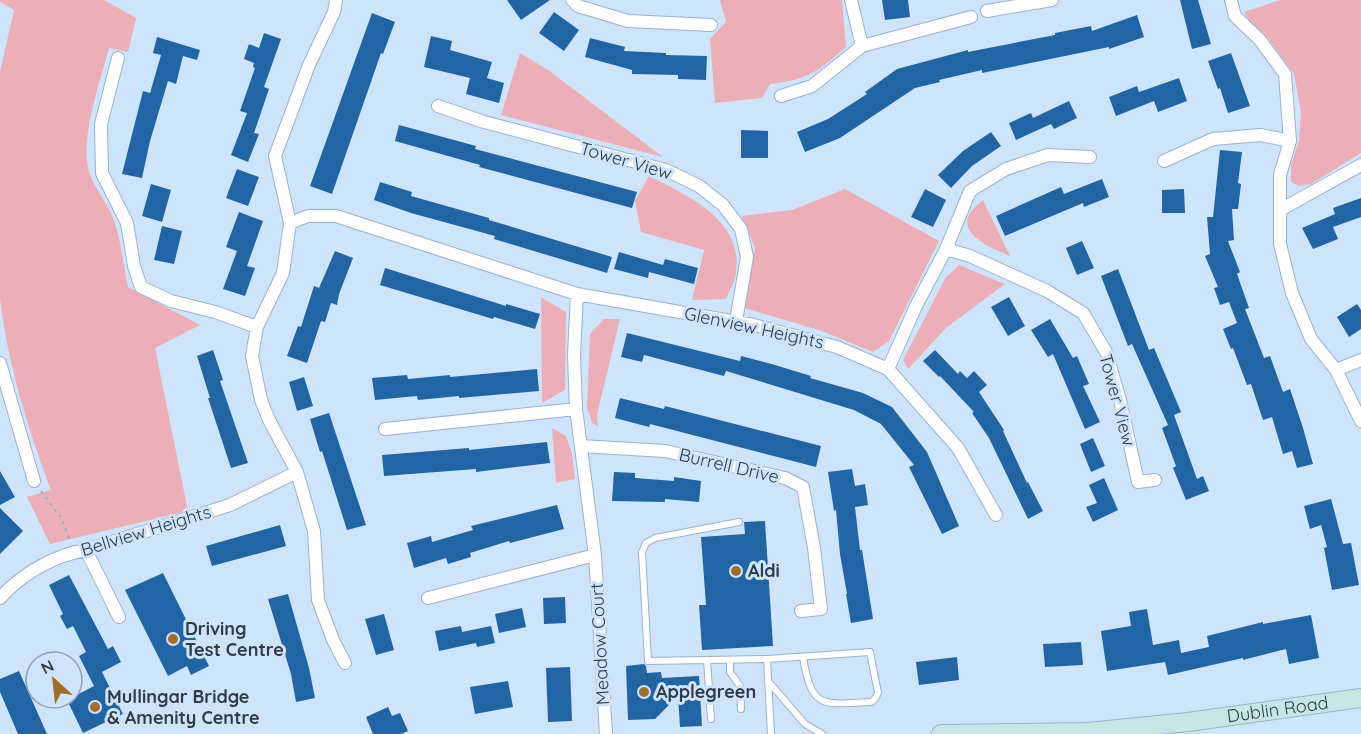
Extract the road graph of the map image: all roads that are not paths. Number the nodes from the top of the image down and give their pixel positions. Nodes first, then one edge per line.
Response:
1 (336, 0) edge
2 (573, 0) edge
3 (851, 0) edge
4 (1052, 0) edge
5 (1231, 0) edge
6 (1022, 3) edge
7 (987, 11) dead end
8 (971, 16) dead end
9 (711, 25) dead end
10 (862, 46) junction
11 (118, 58) dead end
12 (781, 96) dead end
13 (438, 106) dead end
14 (1290, 141) junction
15 (1090, 157) dead end
16 (1164, 160) dead end
17 (1361, 165) edge
18 (1280, 210) junction
19 (290, 223) junction
20 (946, 249) junction
21 (577, 294) junction
22 (736, 321) junction
23 (257, 327) junction
24 (1361, 360) edge
25 (0, 363) edge
26 (888, 369) junction
27 (1336, 370) junction
28 (576, 409) junction
29 (1361, 421) edge
30 (385, 429) dead end
31 (581, 446) junction
32 (297, 472) junction
33 (1155, 480) dead end
34 (34, 481) road end
35 (996, 515) dead end
36 (739, 522) dead end
37 (80, 551) junction
38 (595, 555) junction
39 (0, 598) edge
40 (428, 598) dead end
41 (801, 611) dead end
42 (119, 617) dead end
43 (803, 657) junction
44 (767, 659) junction
45 (707, 660) junction
46 (730, 660) junction
47 (345, 663) dead end
48 (768, 681) junction
49 (1361, 698) edge
50 (741, 709) dead end
51 (711, 718) dead end
52 (1019, 733) edge
53 (606, 734) edge
54 (771, 734) edge
55 (822, 734) edge
56 (941, 734) edge

1 - 19 street
2 - 9 street
3 - 10 street
4 - 6 street
5 - 14 street
6 - 7 street
8 - 10 street
10 - 12 street
11 - 23 street
13 - 22 street, Tower View
14 - 16 street
14 - 18 street
15 - 20 street
17 - 18 street
18 - 27 street
19 - 21 street, Glenview Heights
19 - 23 street
20 - 26 street
20 - 33 street, Tower View
21 - 22 street, Glenview Heights
21 - 28 street
22 - 26 street, Glenview Heights
23 - 32 street
24 - 27 street
25 - 34 street
26 - 35 street, Glenview Heights
27 - 29 street
28 - 30 street
28 - 31 street, Meadow Court
31 - 38 street, Meadow Court
31 - 41 street, Burrell Drive
32 - 37 street, Bellview Heights
32 - 47 street
36 - 45 lane
37 - 39 street, Bellview Heights
37 - 42 street
38 - 40 street, Meadow Court
38 - 53 street, Meadow Court
43 - 43 lane
43 - 44 lane
44 - 46 lane
44 - 48 lane
45 - 46 lane
45 - 51 lane
46 - 50 lane
48 - 54 lane
48 - 55 lane
49 - 52 main road, Dublin Road
52 - 56 main road, Dublin Road

